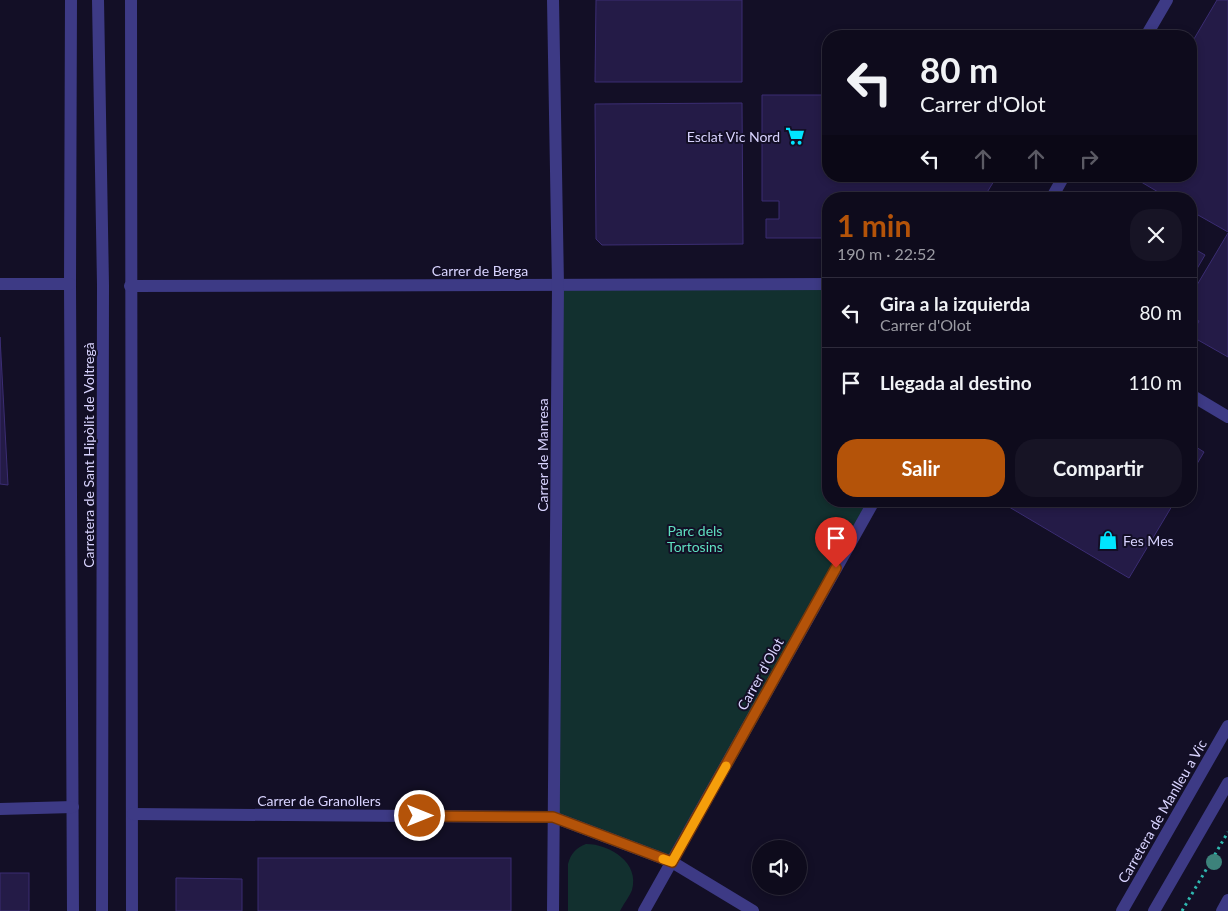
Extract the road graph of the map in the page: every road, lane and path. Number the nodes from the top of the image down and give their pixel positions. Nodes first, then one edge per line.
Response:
1 (71, 0) edge
2 (98, 0) edge
3 (131, 0) edge
4 (553, 0) edge
5 (1167, 0) edge
6 (1150, 30) edge
7 (0, 284) edge
8 (70, 284) junction
9 (822, 284) edge
10 (558, 285) junction
11 (130, 286) junction
12 (1197, 398) edge
13 (1228, 416) edge
14 (871, 507) edge
15 (1228, 726) edge
16 (1228, 783) edge
17 (74, 807) junction
18 (0, 809) edge
19 (133, 814) junction
20 (553, 817) junction
21 (1228, 832) edge
22 (672, 862) junction
23 (1228, 900) edge
24 (73, 911) edge
25 (102, 911) edge
26 (132, 911) edge
27 (552, 911) edge
28 (644, 911) edge
29 (753, 911) edge
30 (1122, 911) edge
31 (1154, 911) edge
32 (1182, 911) edge
33 (1222, 911) edge

1 - 8 street, Carretera de Sant Hipòlit de Voltregà
2 - 25 street, Carretera de Sant Hipòlit de Voltregà
3 - 11 street
4 - 10 street, Carrer de Manresa
5 - 6 street
7 - 8 street
8 - 17 street, Carretera de Sant Hipòlit de Voltregà
9 - 10 street, Carrer de Berga
10 - 11 street, Carrer de Berga
10 - 20 street, Carrer de Manresa
11 - 19 street
12 - 13 street
14 - 22 street, Carrer d'Olot
15 - 30 street, Carretera de Manlleu a Vic
16 - 31 street
17 - 18 street
17 - 24 street, Carretera de Sant Hipòlit de Voltregà
19 - 20 street, Carrer de Granollers
19 - 26 street
20 - 22 street, Carrer de Granollers
20 - 27 street, Carrer de Manresa
21 - 32 path
22 - 28 street, Carrer d'Olot
22 - 29 street, Carrer de Granollers
23 - 33 street

